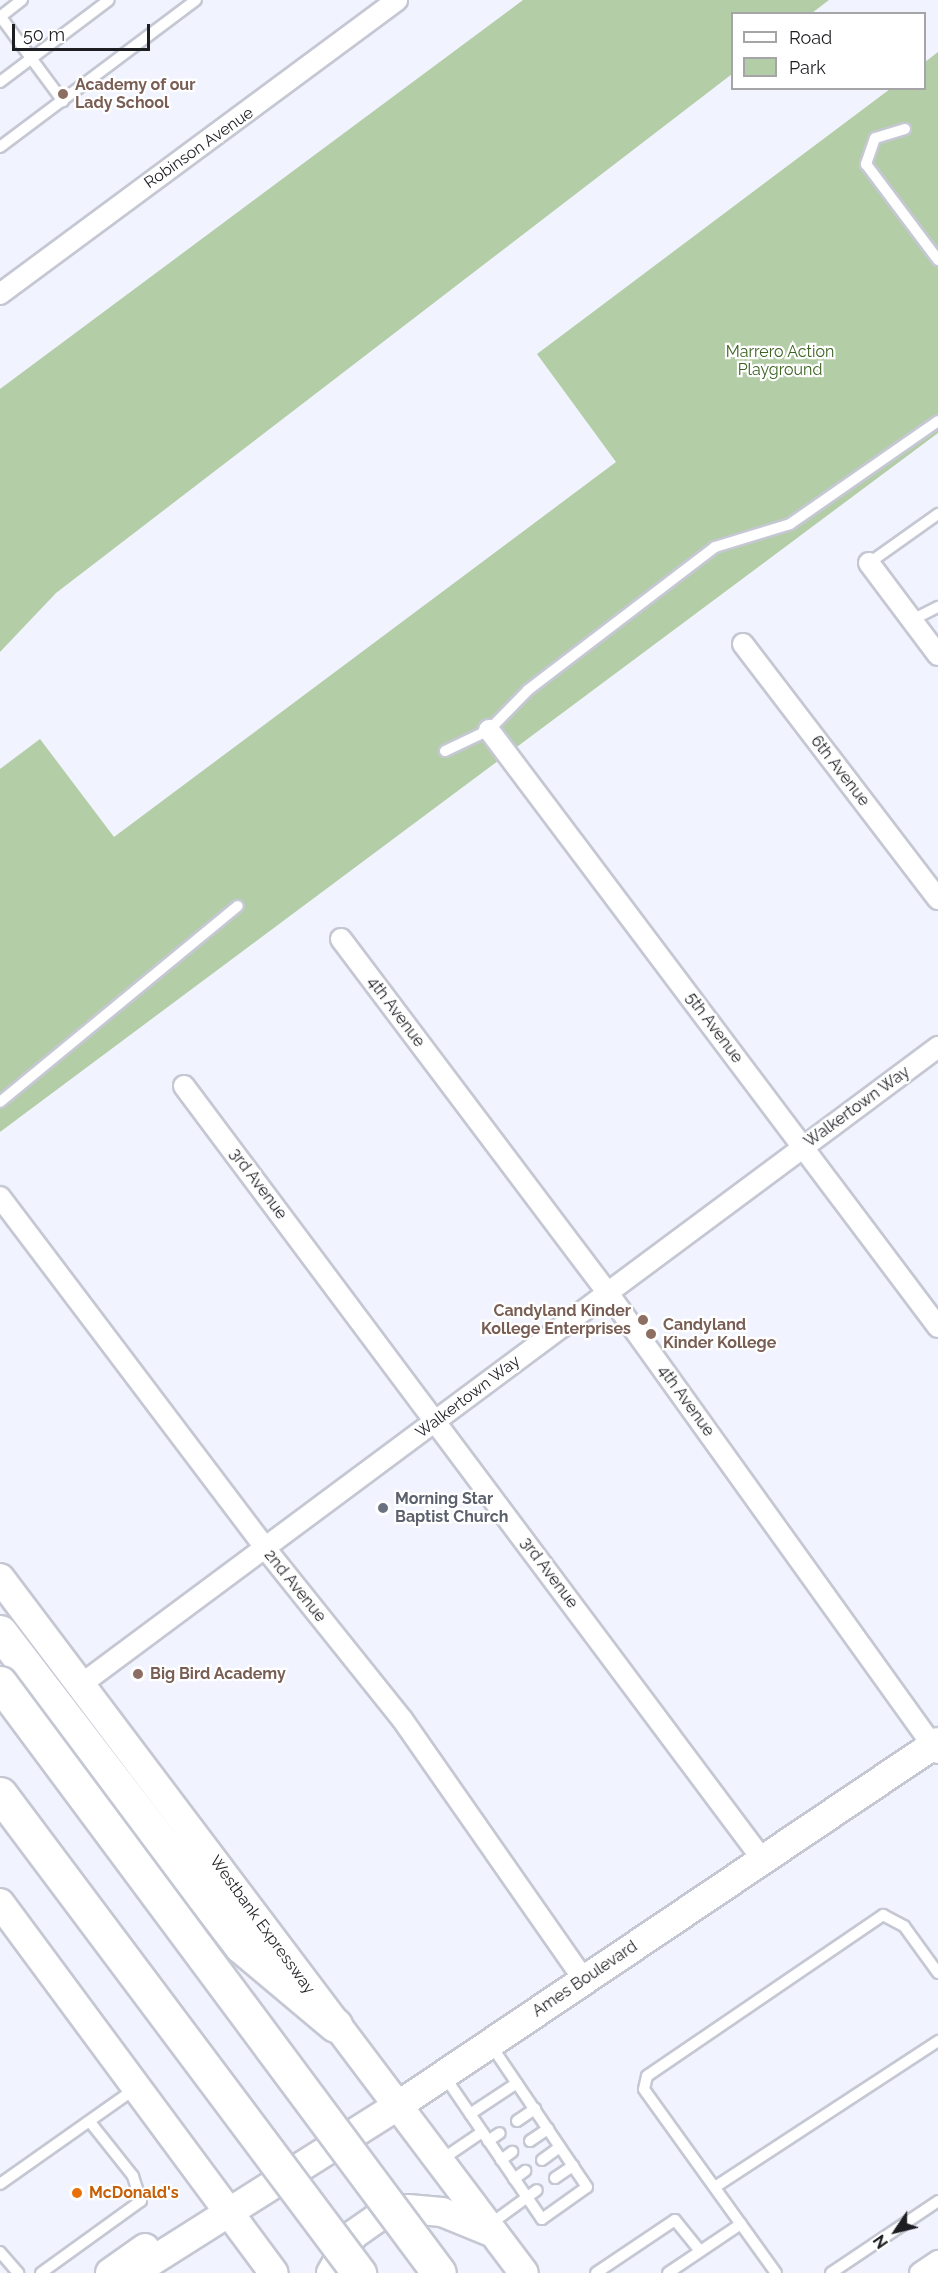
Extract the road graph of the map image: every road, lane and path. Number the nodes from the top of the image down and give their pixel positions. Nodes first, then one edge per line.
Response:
1 (22, 0) edge
2 (109, 0) edge
3 (196, 0) edge
4 (397, 0) edge
5 (0, 16) edge
6 (31, 59) junction
7 (0, 82) edge
8 (63, 101) junction
9 (905, 129) dead end
10 (0, 147) edge
11 (938, 260) edge
12 (0, 294) edge
13 (938, 421) edge
14 (938, 514) edge
15 (869, 563) joint
16 (938, 607) edge
17 (912, 620) junction
18 (742, 644) dead end
19 (938, 655) edge
20 (489, 730) junction
21 (445, 751) dead end
22 (938, 898) edge
23 (238, 906) dead end
24 (341, 939) dead end
25 (938, 1047) edge
26 (184, 1086) dead end
27 (0, 1102) edge
28 (804, 1146) junction
29 (0, 1197) edge
30 (608, 1293) junction
31 (938, 1328) edge
32 (435, 1421) junction
33 (265, 1548) junction
34 (0, 1578) edge
35 (0, 1632) edge
36 (0, 1683) edge
37 (83, 1683) junction
38 (936, 1747) edge
39 (0, 1794) edge
40 (762, 1859) junction
41 (0, 1903) edge
42 (938, 1973) edge
43 (584, 1980) junction
44 (335, 2025) junction
45 (938, 2041) edge
46 (490, 2044) junction
47 (443, 2075) junction
48 (516, 2083) junction
49 (137, 2088) junction
50 (396, 2107) junction
51 (534, 2109) junction
52 (470, 2114) junction
53 (517, 2121) dead end
54 (90, 2122) junction
55 (548, 2129) junction
56 (500, 2133) dead end
57 (485, 2136) junction
58 (530, 2140) dead end
59 (560, 2147) junction
60 (512, 2152) dead end
61 (501, 2160) junction
62 (543, 2160) dead end
63 (438, 2162) junction
64 (573, 2166) junction
65 (525, 2171) dead end
66 (555, 2178) dead end
67 (514, 2179) junction
68 (0, 2184) edge
69 (715, 2187) junction
70 (537, 2190) dead end
71 (527, 2197) junction
72 (938, 2201) edge
73 (229, 2212) junction
74 (741, 2224) junction
75 (490, 2229) junction
76 (700, 2251) junction
77 (0, 2252) edge
78 (938, 2261) edge
79 (18, 2273) edge
80 (41, 2273) edge
81 (110, 2273) edge
82 (133, 2273) edge
83 (274, 2273) edge
84 (332, 2273) edge
85 (359, 2273) edge
86 (439, 2273) edge
87 (524, 2273) edge
88 (596, 2273) edge
89 (668, 2273) edge
90 (776, 2273) edge
91 (831, 2273) edge
92 (920, 2273) edge

1 - 5 lane
2 - 6 lane
3 - 8 lane
4 - 12 street, Robinson Avenue
5 - 6 lane
6 - 7 lane
6 - 8 lane
8 - 10 lane
9 - 11 lane
13 - 20 lane
14 - 15 lane
15 - 17 street
16 - 17 lane
17 - 19 street
18 - 22 street, 6th Avenue
20 - 21 lane
20 - 28 street, 5th Avenue
23 - 27 lane
24 - 30 street, 4th Avenue
25 - 28 street, Walkertown Way
26 - 32 street, 3rd Avenue
28 - 30 street, Walkertown Way
28 - 31 street, 5th Avenue
29 - 33 street, 2nd Avenue
30 - 32 street, Walkertown Way
30 - 38 street, 4th Avenue
32 - 33 street, Walkertown Way
32 - 40 street, 3rd Avenue
33 - 37 street, Walkertown Way
33 - 43 street, 2nd Avenue
34 - 37 main road, Westbank Expressway
35 - 44 highway
36 - 86 highway, bridge
37 - 44 main road, Westbank Expressway
38 - 40 main road, Ames Boulevard
39 - 85 highway, bridge
40 - 43 main road, Ames Boulevard
41 - 49 main road
42 - 69 lane
43 - 46 main road, Ames Boulevard
44 - 50 main road, Westbank Expressway
45 - 69 lane
46 - 47 main road, Ames Boulevard
46 - 48 lane
47 - 50 main road, Ames Boulevard
47 - 52 lane
48 - 51 lane
48 - 52 lane
49 - 54 lane
49 - 73 main road
50 - 63 main road, Westbank Expressway
50 - 73 main road, Ames Boulevard
51 - 53 lane
51 - 55 lane
52 - 57 lane
54 - 68 lane
54 - 80 lane
55 - 58 lane
55 - 59 lane
56 - 57 lane
57 - 61 lane
57 - 63 lane
59 - 62 lane
59 - 64 lane
60 - 61 lane
61 - 67 lane
63 - 75 main road, Westbank Expressway
64 - 66 lane
64 - 71 lane
65 - 67 lane
67 - 71 lane
69 - 74 lane
70 - 71 lane
71 - 75 lane
72 - 91 lane
73 - 81 main road, Ames Boulevard
73 - 82 main road, Ames Boulevard
73 - 83 main road
74 - 76 lane
74 - 90 lane
75 - 84 main road
75 - 87 main road, Westbank Expressway
76 - 88 lane
76 - 89 lane
77 - 79 lane
78 - 92 street

